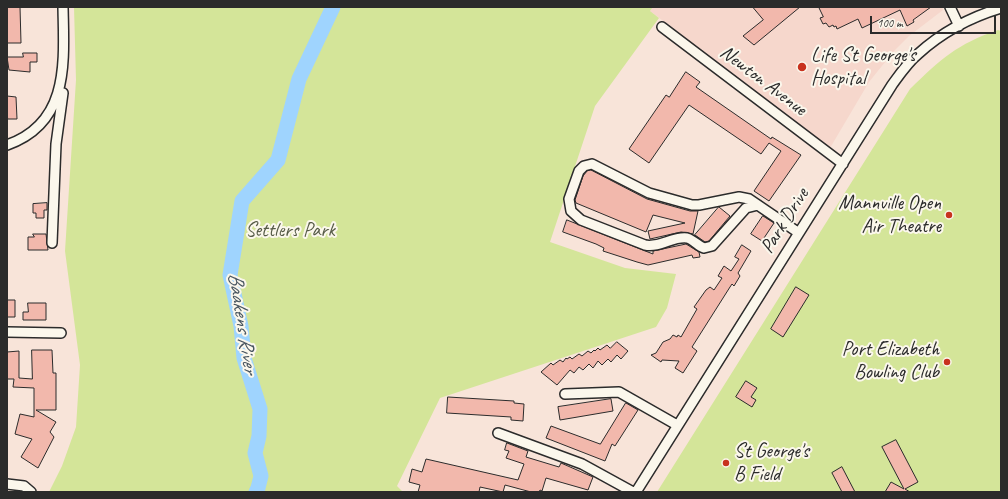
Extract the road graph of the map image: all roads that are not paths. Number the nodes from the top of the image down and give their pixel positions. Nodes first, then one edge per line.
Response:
1 (63, 7) edge
2 (950, 7) edge
3 (1001, 8) edge
4 (959, 26) junction
5 (662, 27) dead end
6 (58, 94) junction
7 (7, 145) edge
8 (843, 164) junction
9 (758, 205) junction
10 (799, 234) junction
11 (52, 243) dead end
12 (7, 332) edge
13 (61, 333) dead end
14 (565, 394) dead end
15 (677, 425) junction
16 (498, 433) dead end
17 (7, 484) edge
18 (31, 492) edge
19 (634, 492) edge

1 - 6 street
2 - 4 street
3 - 4 street, Park Drive
4 - 8 street, Park Drive
5 - 8 street, Newton Avenue
6 - 7 street
6 - 11 street
8 - 10 street, Park Drive
9 - 9 street
9 - 10 street
10 - 15 street, Park Drive
12 - 13 street
14 - 15 street
15 - 19 street, Park Drive
16 - 19 street
17 - 18 street

